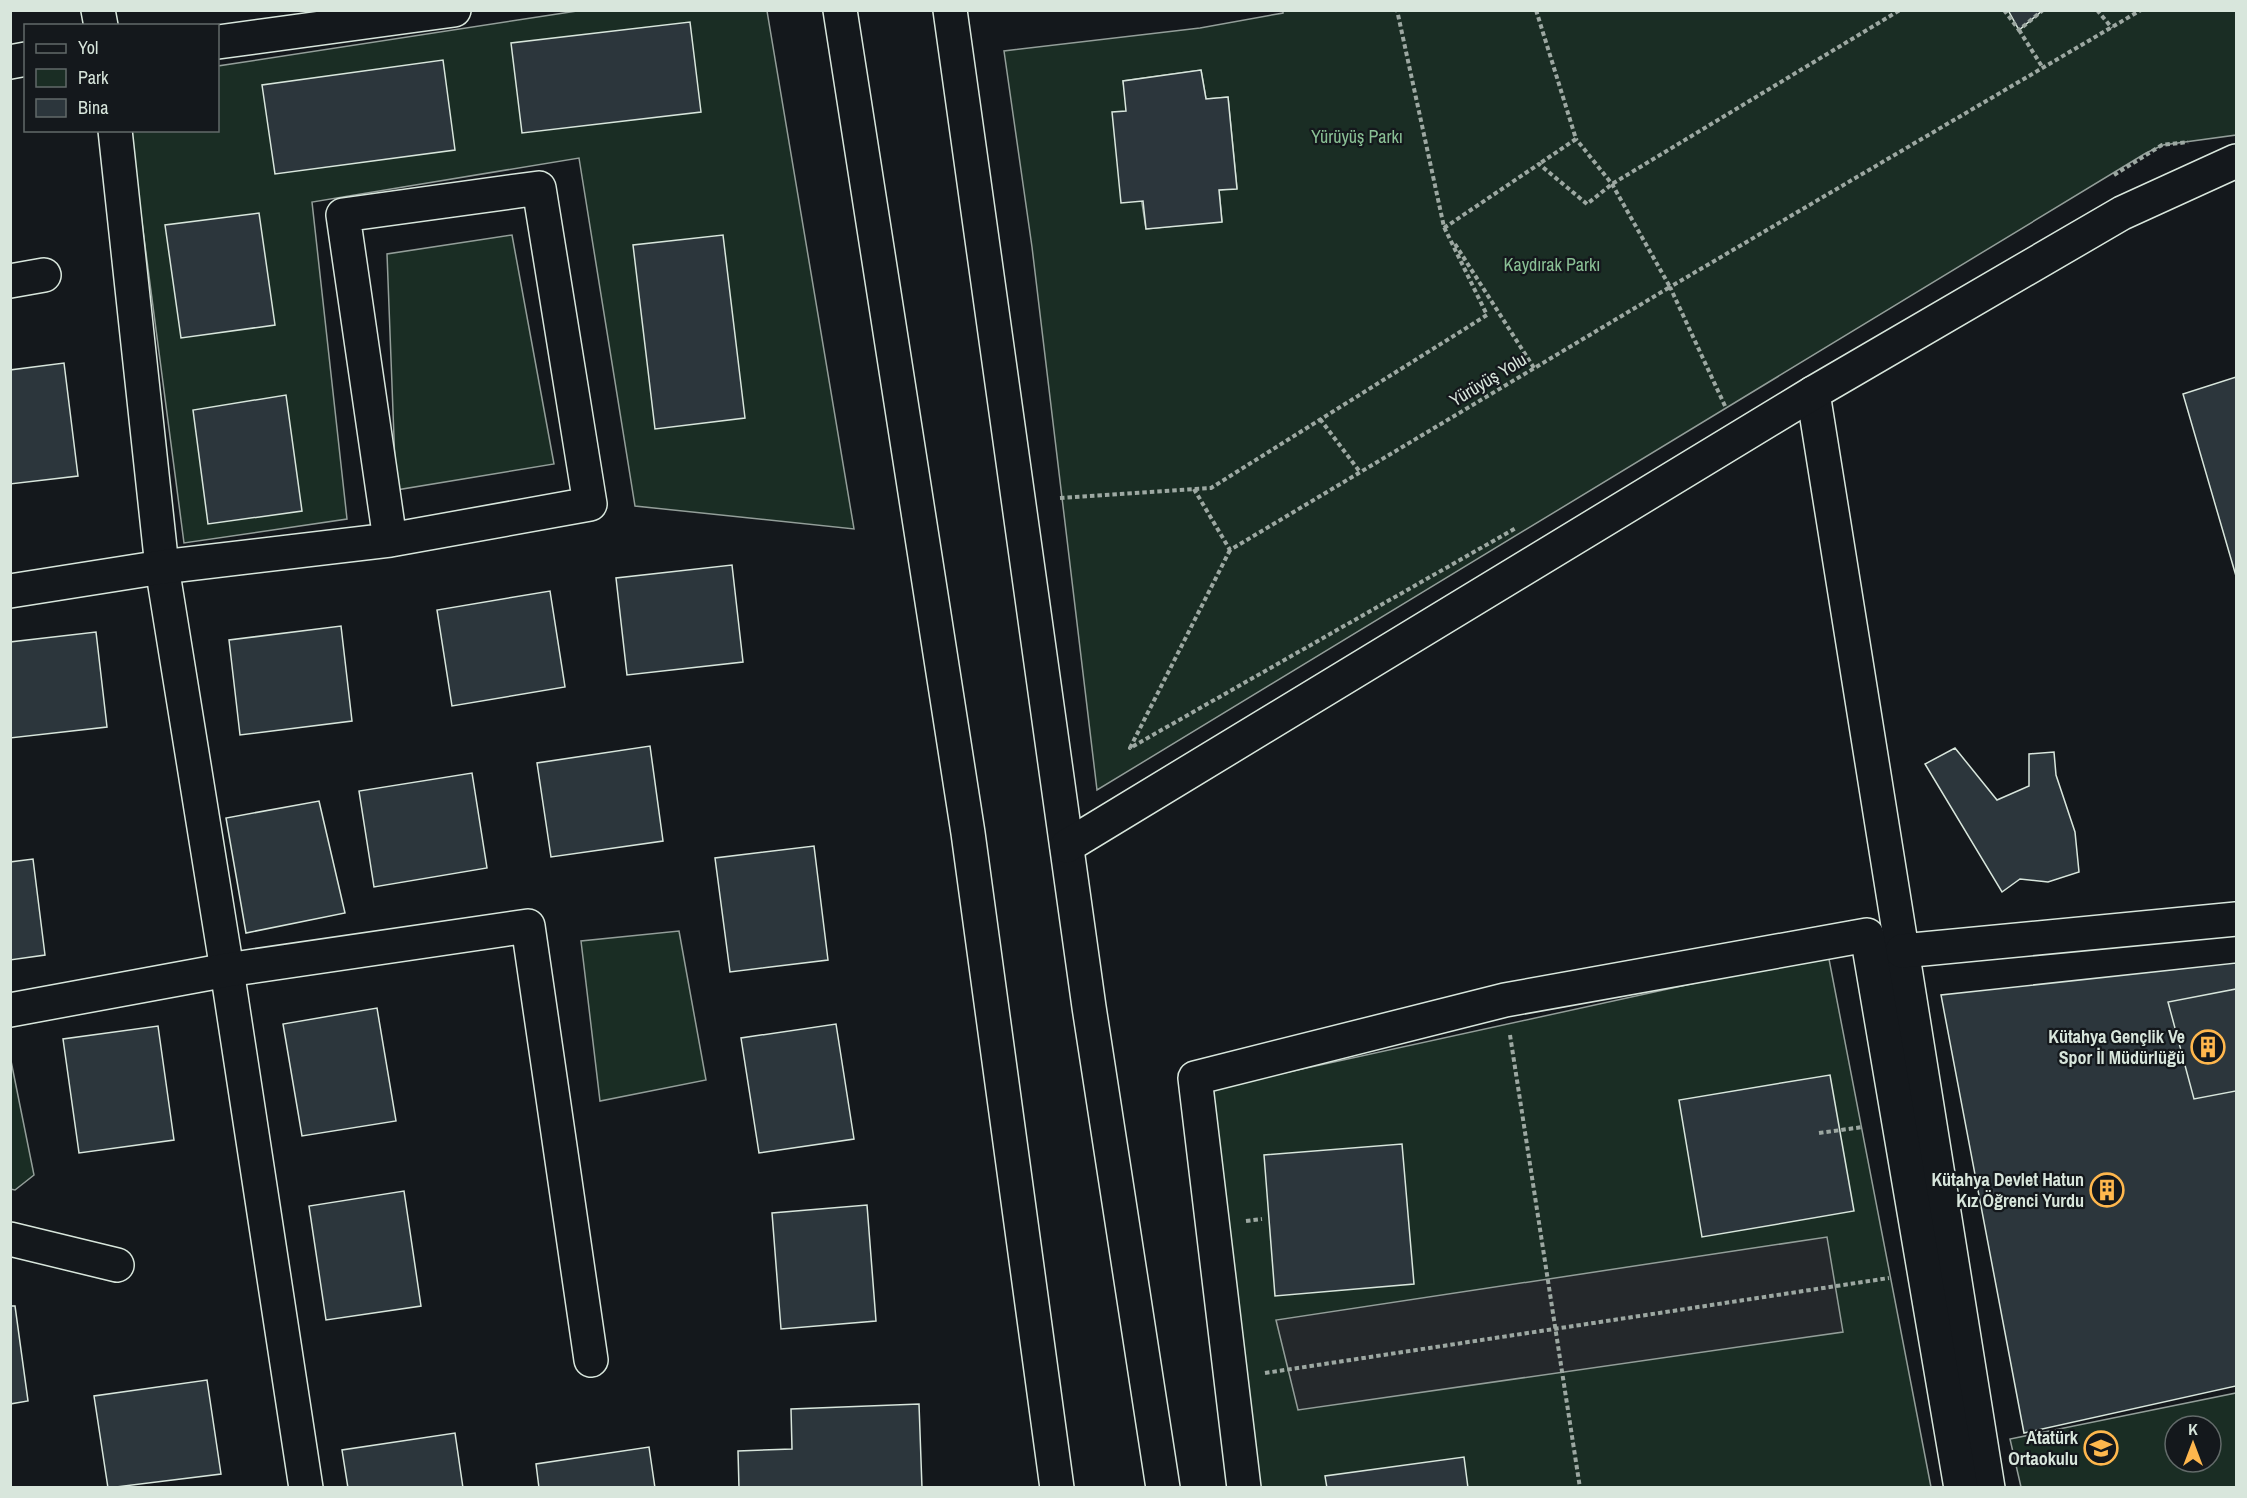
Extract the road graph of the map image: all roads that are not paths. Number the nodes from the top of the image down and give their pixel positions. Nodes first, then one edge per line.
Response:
1 (454, 10) edge
2 (840, 10) edge
3 (950, 10) edge
4 (219, 42) edge
5 (115, 132) edge
6 (2236, 161) edge
7 (44, 276) dead end
8 (10, 281) edge
9 (1813, 393) junction
10 (390, 540) junction
11 (162, 567) junction
12 (10, 591) edge
13 (1067, 846) junction
14 (2236, 919) edge
15 (1902, 951) junction
16 (227, 970) junction
17 (10, 1010) edge
18 (10, 1239) edge
19 (117, 1265) dead end
20 (591, 1360) dead end
21 (306, 1488) edge
22 (1057, 1488) edge
23 (1163, 1488) edge
24 (1245, 1488) edge
25 (1961, 1488) edge
26 (1988, 1488) edge

1 - 4 street
2 - 22 street
3 - 13 street
5 - 11 street
6 - 9 street
7 - 8 street
9 - 13 street
9 - 15 street
10 - 10 street
10 - 11 street
11 - 12 street
11 - 16 street
13 - 23 street
14 - 15 street
15 - 26 street
16 - 17 street
16 - 20 street
16 - 21 street
18 - 19 street
24 - 25 street

